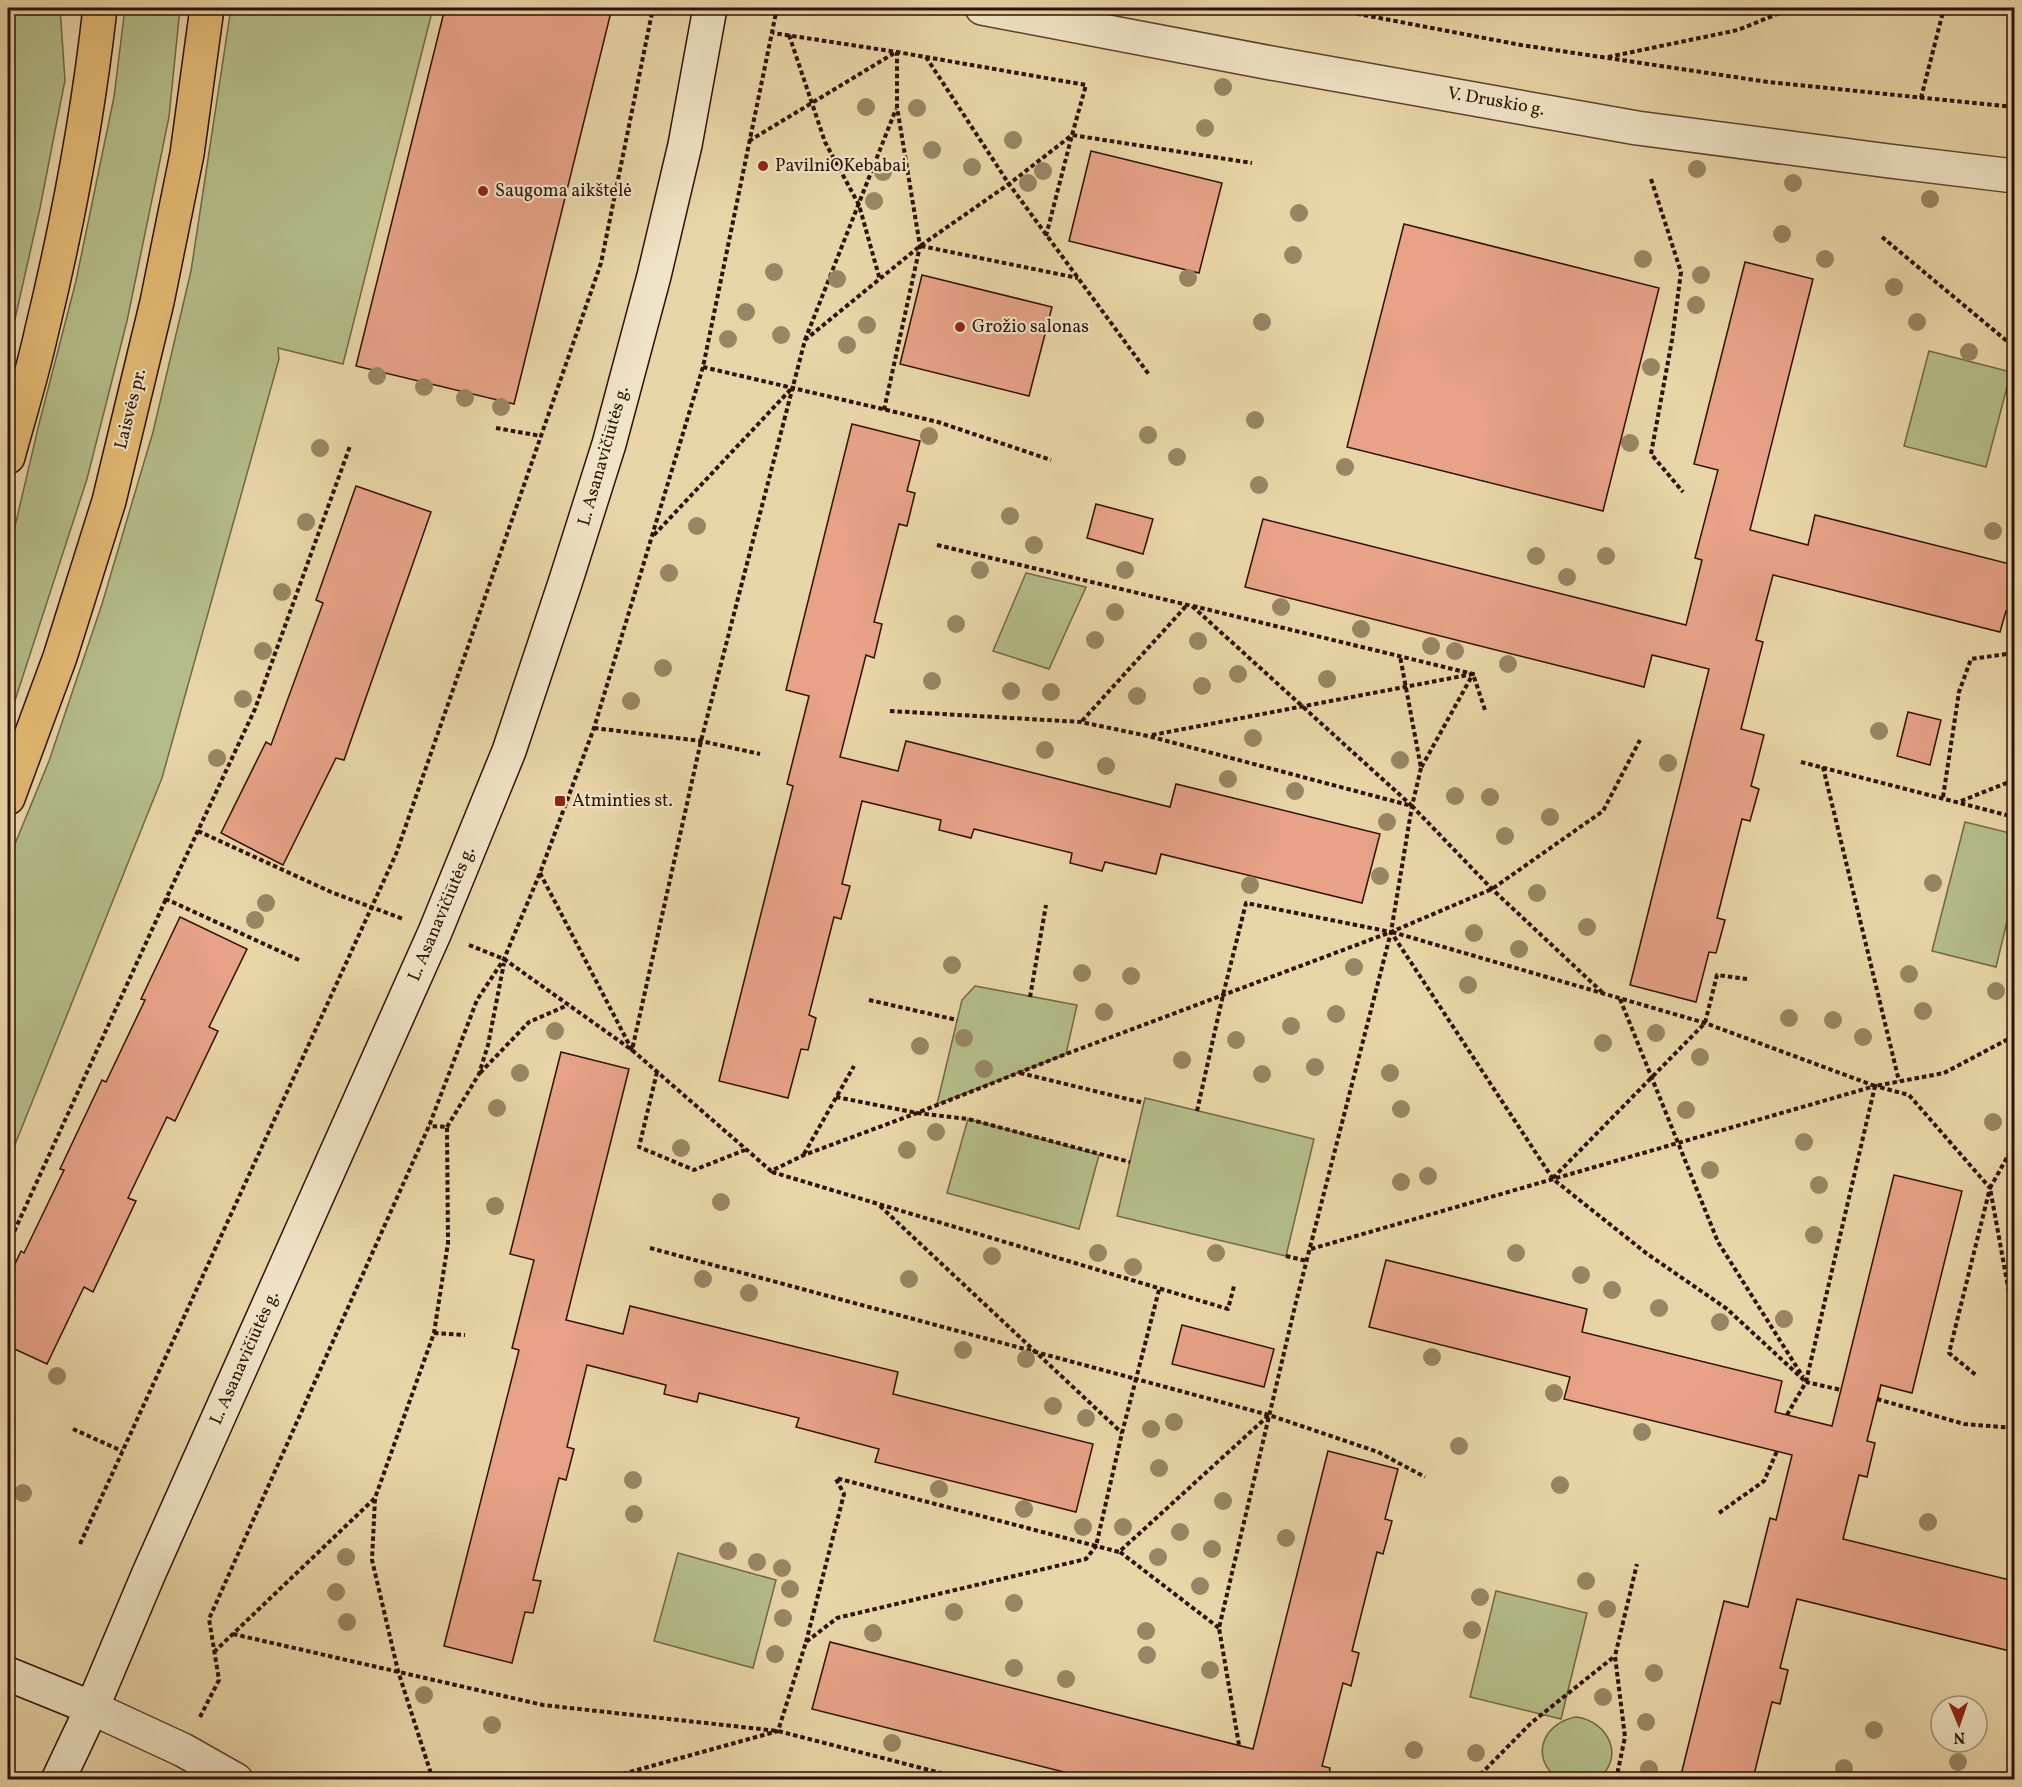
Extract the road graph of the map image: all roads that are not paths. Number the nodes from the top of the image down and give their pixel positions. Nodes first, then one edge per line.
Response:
1 (100, 8) edge
2 (207, 8) edge
3 (710, 8) edge
4 (982, 8) edge
5 (2014, 176) edge
6 (8, 457) edge
7 (8, 798) edge
8 (8, 1674) edge
9 (92, 1708) junction
10 (58, 1779) edge
11 (236, 1779) edge

1 - 6 main road
2 - 7 main road, Laisvės pr.
3 - 9 main road, L. Asanavičiūtės g.
4 - 5 main road, V. Druskio g.
8 - 9 main road
9 - 10 main road, L. Asanavičiūtės g.
9 - 11 main road

